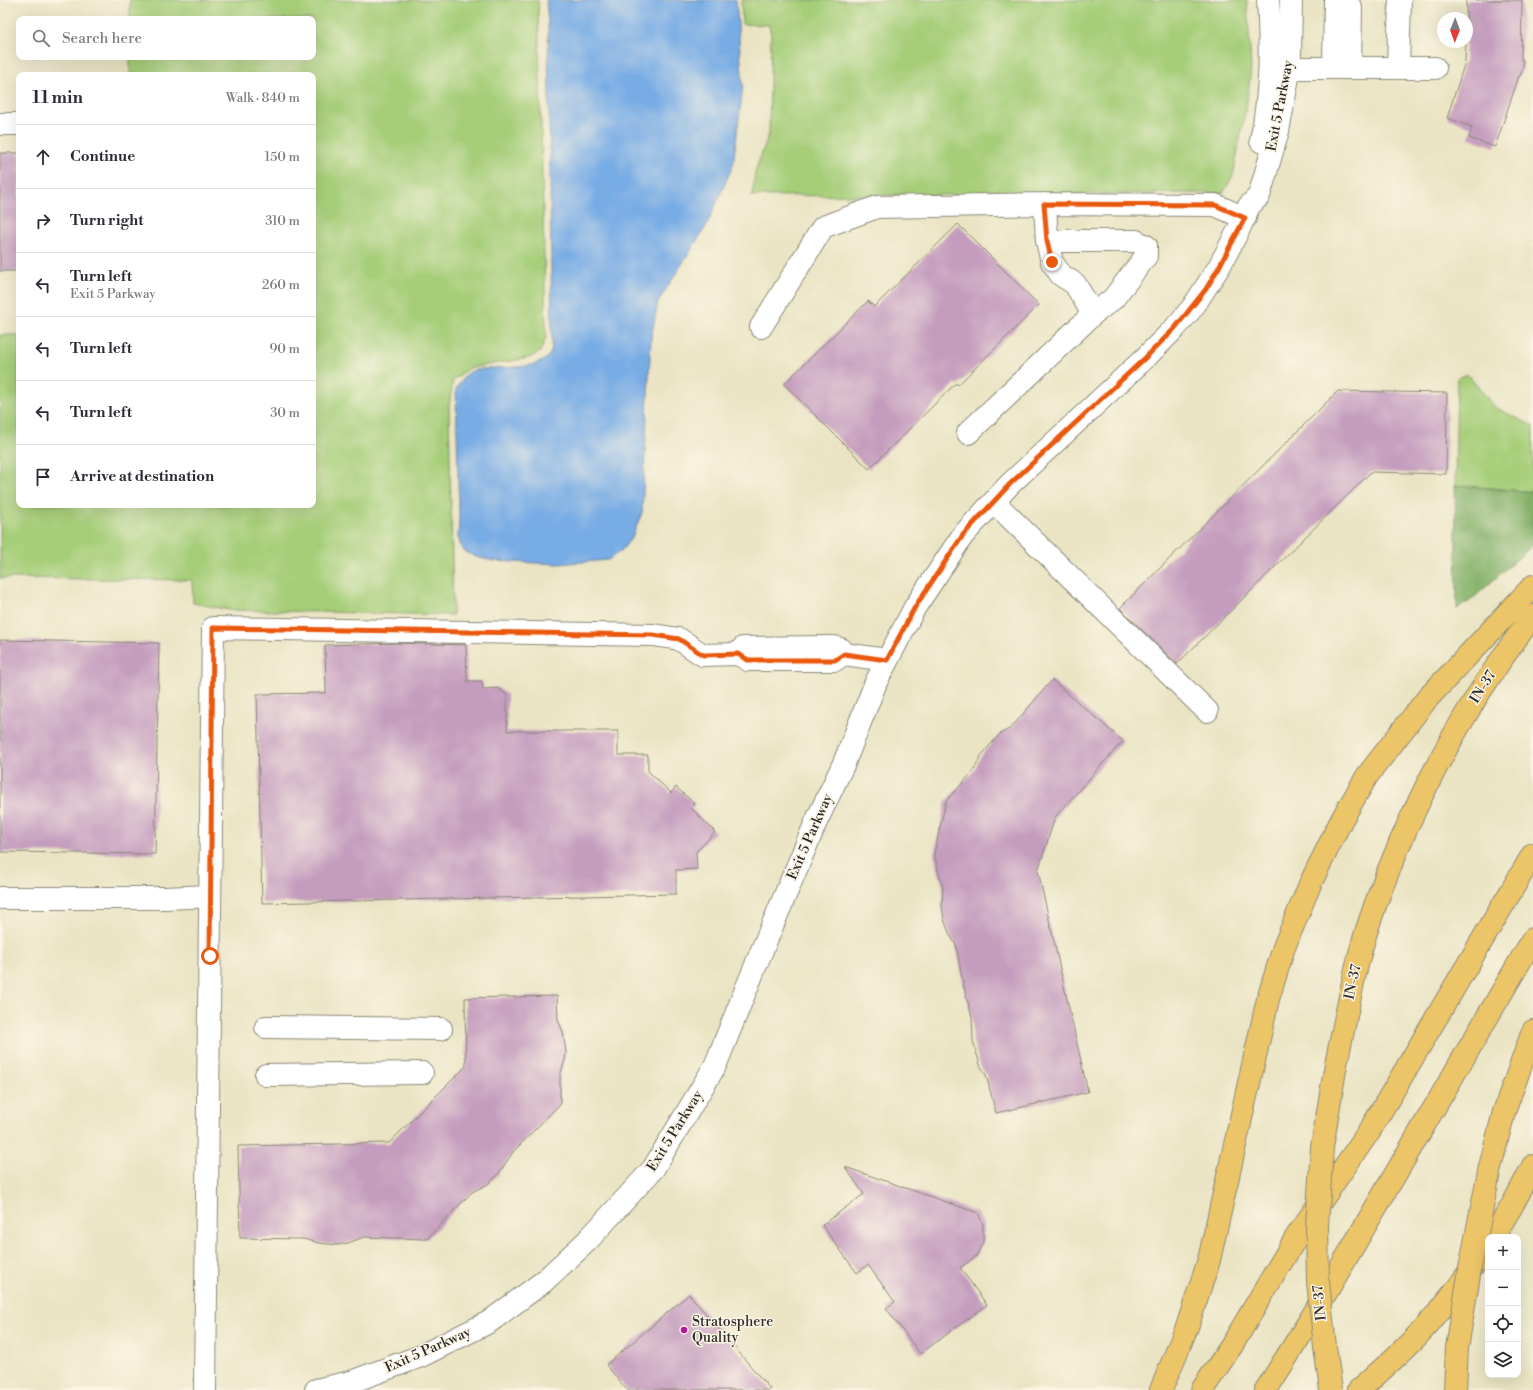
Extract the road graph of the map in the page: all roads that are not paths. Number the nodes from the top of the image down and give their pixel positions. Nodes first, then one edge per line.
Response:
1 (1268, 0) edge
2 (1291, 0) edge
3 (1392, 0) edge
4 (1400, 0) edge
5 (1408, 0) edge
6 (1415, 0) edge
7 (1343, 4) edge
8 (1280, 68) junction
9 (1342, 68) junction
10 (1402, 68) junction
11 (1435, 68) dead end
12 (0, 124) edge
13 (16, 124) edge
14 (1044, 204) junction
15 (1247, 212) junction
16 (1047, 241) junction
17 (1093, 314) junction
18 (762, 326) dead end
19 (968, 433) dead end
20 (994, 502) junction
21 (1533, 586) edge
22 (1533, 616) edge
23 (887, 660) junction
24 (1207, 711) dead end
25 (1533, 854) edge
26 (210, 896) junction
27 (0, 898) edge
28 (1533, 939) edge
29 (266, 1026) dead end
30 (441, 1029) dead end
31 (1533, 1031) edge
32 (422, 1073) dead end
33 (266, 1075) dead end
34 (1533, 1166) edge
35 (1495, 1234) edge
36 (1485, 1249) edge
37 (365, 1384) edge
38 (205, 1390) edge
39 (316, 1390) edge
40 (1161, 1390) edge
41 (1202, 1390) edge
42 (1266, 1390) edge
43 (1331, 1390) edge
44 (1359, 1390) edge
45 (1455, 1390) edge

1 - 8 street, Exit 5 Parkway
2 - 8 street, Exit 5 Parkway
3 - 10 street
4 - 10 street
5 - 10 street
6 - 10 street
7 - 9 street
8 - 9 street
8 - 15 street, Exit 5 Parkway
9 - 10 street
10 - 11 street
12 - 13 street
14 - 15 street
14 - 16 street
14 - 18 street
15 - 20 street, Exit 5 Parkway
16 - 17 street
16 - 17 street
17 - 19 street
20 - 23 street, Exit 5 Parkway
20 - 24 street
21 - 40 highway
22 - 43 highway, IN-37, bridge
23 - 26 street
23 - 37 street, Exit 5 Parkway
25 - 41 highway
26 - 27 street
26 - 38 street
28 - 42 highway
29 - 30 street
31 - 45 highway, bridge
32 - 33 street
34 - 35 highway
36 - 44 highway
37 - 39 street, Exit 5 Parkway

